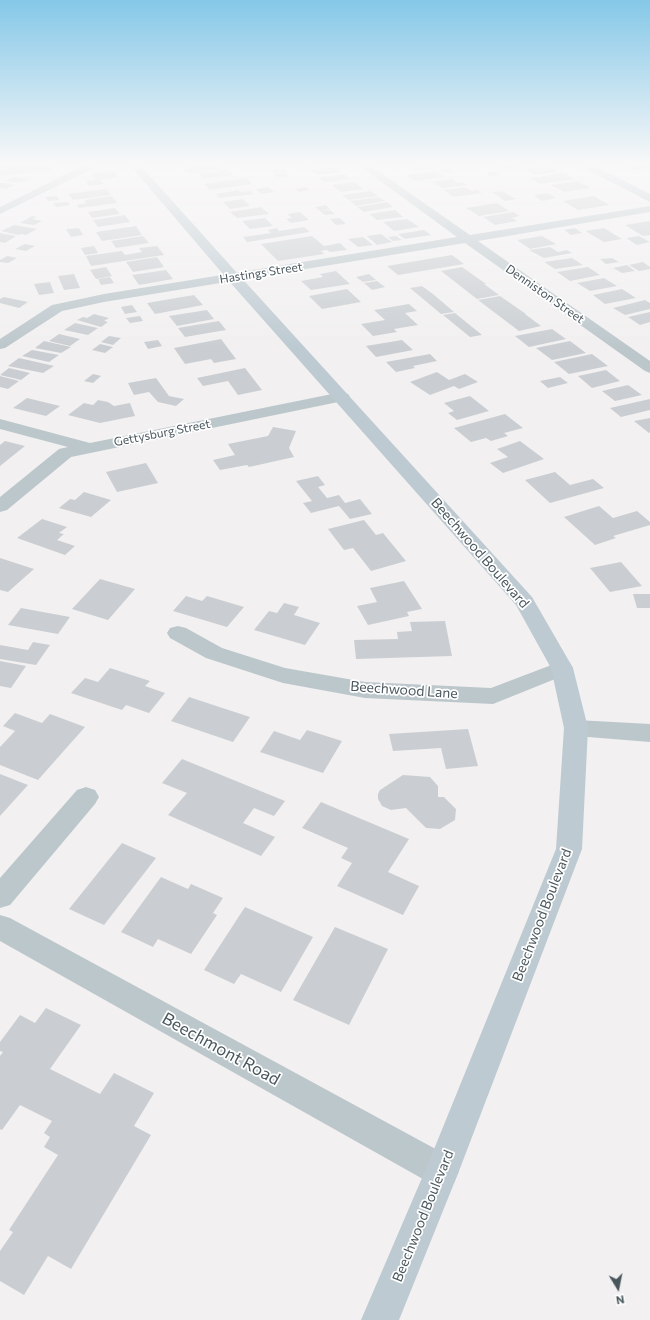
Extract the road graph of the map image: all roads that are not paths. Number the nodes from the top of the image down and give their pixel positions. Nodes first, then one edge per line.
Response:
1 (188, 226) edge
2 (449, 226) edge
3 (545, 226) edge
4 (466, 238) junction
5 (233, 277) junction
6 (0, 345) edge
7 (650, 368) edge
8 (342, 397) junction
9 (0, 424) edge
10 (87, 447) junction
11 (0, 506) edge
12 (178, 634) dead end
13 (562, 668) junction
14 (576, 728) junction
15 (650, 733) edge
16 (86, 797) dead end
17 (0, 897) edge
18 (0, 927) edge
19 (442, 1171) junction
20 (380, 1320) edge

1 - 5 main road, Beechwood Boulevard
2 - 4 street, Denniston Street
3 - 4 street, Hastings Street
4 - 5 street, Hastings Street
4 - 7 street, Denniston Street
5 - 6 street, Hastings Street
5 - 8 main road, Beechwood Boulevard
8 - 10 street, Gettysburg Street
8 - 13 main road, Beechwood Boulevard
9 - 10 street
10 - 11 street, Gettysburg Street
12 - 13 street, Beechwood Lane
13 - 14 main road, Beechwood Boulevard
14 - 15 street
14 - 19 main road, Beechwood Boulevard
16 - 17 street
18 - 19 street, Beechmont Road
19 - 20 main road, Beechwood Boulevard

